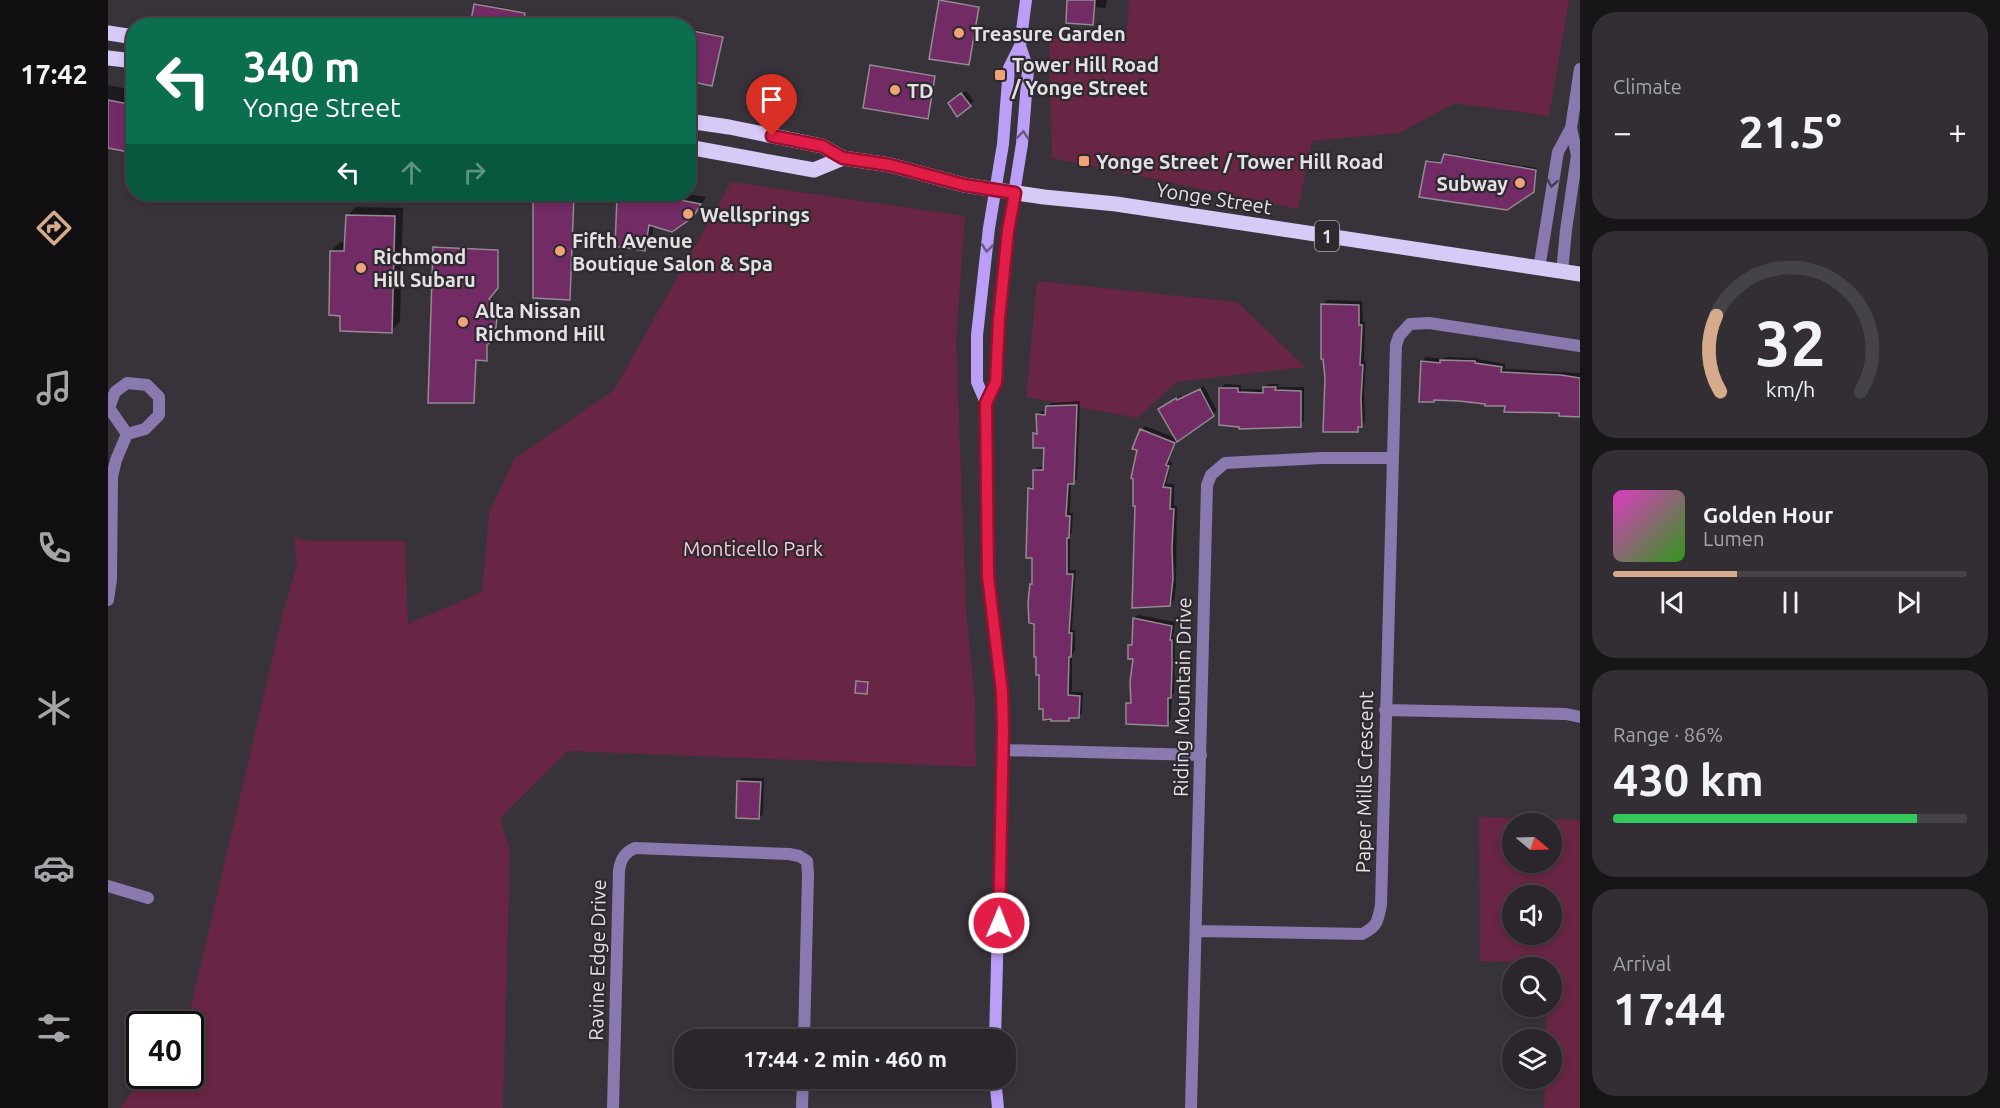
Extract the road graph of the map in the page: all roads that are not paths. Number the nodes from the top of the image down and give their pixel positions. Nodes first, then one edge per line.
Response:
1 (1026, 0) edge
2 (108, 33) edge
3 (126, 36) edge
4 (1020, 46) junction
5 (108, 58) edge
6 (126, 60) edge
7 (1580, 69) edge
8 (696, 122) edge
9 (1575, 128) edge
10 (696, 148) edge
11 (843, 158) junction
12 (995, 190) junction
13 (1015, 193) junction
14 (1539, 269) junction
15 (1562, 272) junction
16 (1580, 274) edge
17 (1580, 346) edge
18 (986, 403) junction
19 (127, 434) junction
20 (1393, 458) junction
21 (108, 600) edge
22 (1385, 710) junction
23 (1580, 717) edge
24 (1003, 750) junction
25 (1201, 755) junction
26 (108, 886) edge
27 (148, 898) dead end
28 (1196, 931) junction
29 (804, 1029) edge
30 (995, 1029) edge
31 (803, 1089) edge
32 (993, 1089) edge
33 (995, 1089) edge
34 (613, 1108) edge
35 (802, 1108) edge
36 (990, 1108) edge
37 (998, 1108) edge
38 (1191, 1108) edge

1 - 4 street
2 - 3 main road
4 - 12 street
13 -> 4 street
5 - 6 main road
7 - 9 street
8 - 11 main road, Yonge Street / 1
9 -> 14 street
9 - 15 street
10 - 11 main road
11 - 12 main road, Yonge Street / 1
12 - 13 main road, Yonge Street / 1
12 -> 18 street
13 - 14 main road, Yonge Street / 1
13 - 18 street
14 - 15 main road, Yonge Street / 1
15 - 16 main road, Yonge Street / 1
17 - 20 street, Paper Mills Crescent
18 - 24 street
19 - 19 street
19 - 21 street
20 - 22 street, Paper Mills Crescent
20 - 25 street, Riding Mountain Drive
22 - 23 street
22 - 28 street, Paper Mills Crescent
24 - 25 street
24 - 30 street
25 - 28 street, Riding Mountain Drive
26 - 27 street
28 - 38 street, Riding Mountain Drive
29 - 34 street, Ravine Edge Drive
31 - 35 street
32 - 36 street
33 - 37 street

